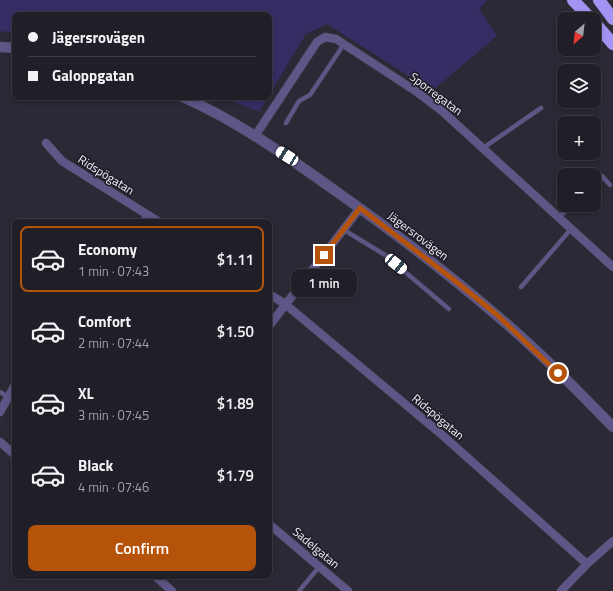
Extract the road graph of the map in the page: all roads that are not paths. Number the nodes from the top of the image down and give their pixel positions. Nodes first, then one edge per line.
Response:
1 (599, 0) edge
2 (575, 2) edge
3 (584, 12) edge
4 (613, 19) edge
5 (601, 31) edge
6 (601, 34) edge
7 (344, 44) junction
8 (611, 45) edge
9 (0, 47) edge
10 (12, 48) edge
11 (189, 100) edge
12 (541, 108) dead end
13 (286, 123) dead end
14 (256, 136) junction
15 (46, 143) dead end
16 (484, 149) junction
17 (601, 177) edge
18 (610, 185) dead end
19 (360, 208) junction
20 (565, 212) edge
21 (559, 218) junction
22 (146, 219) edge
23 (571, 229) junction
24 (344, 230) junction
25 (613, 267) edge
26 (521, 287) dead end
27 (272, 296) edge
28 (285, 304) junction
29 (449, 309) dead end
30 (272, 322) edge
31 (12, 391) edge
32 (0, 392) edge
33 (8, 397) junction
34 (0, 412) edge
35 (613, 427) edge
36 (0, 442) edge
37 (12, 452) edge
38 (272, 527) edge
39 (613, 541) edge
40 (587, 564) junction
41 (319, 567) junction
42 (158, 579) edge
43 (172, 591) edge
44 (299, 591) edge
45 (348, 591) edge
46 (561, 591) edge

1 - 4 highway
2 - 3 highway
5 - 8 highway
6 - 8 lane
7 - 13 lane
7 - 14 street, Sporregatan
7 - 16 street, Sporregatan
9 - 10 street
11 - 14 street, Jägersrovägen
12 - 16 lane
14 - 19 street, Jägersrovägen
15 - 22 street, Ridspögatan
16 - 21 street, Sporregatan
17 - 18 lane
19 - 24 street
19 - 35 street, Jägersrovägen
20 - 21 lane
21 - 23 street, Sporregatan
23 - 25 street, Sporregatan
23 - 26 lane
24 - 28 street
24 - 29 lane
27 - 28 street, Ridspögatan
28 - 30 street
28 - 40 street, Ridspögatan
31 - 33 street
32 - 33 lane
33 - 34 street
36 - 37 street
38 - 41 street, Sadelgatan
39 - 40 street
40 - 46 street
41 - 44 lane
41 - 45 street, Sadelgatan
42 - 43 street

